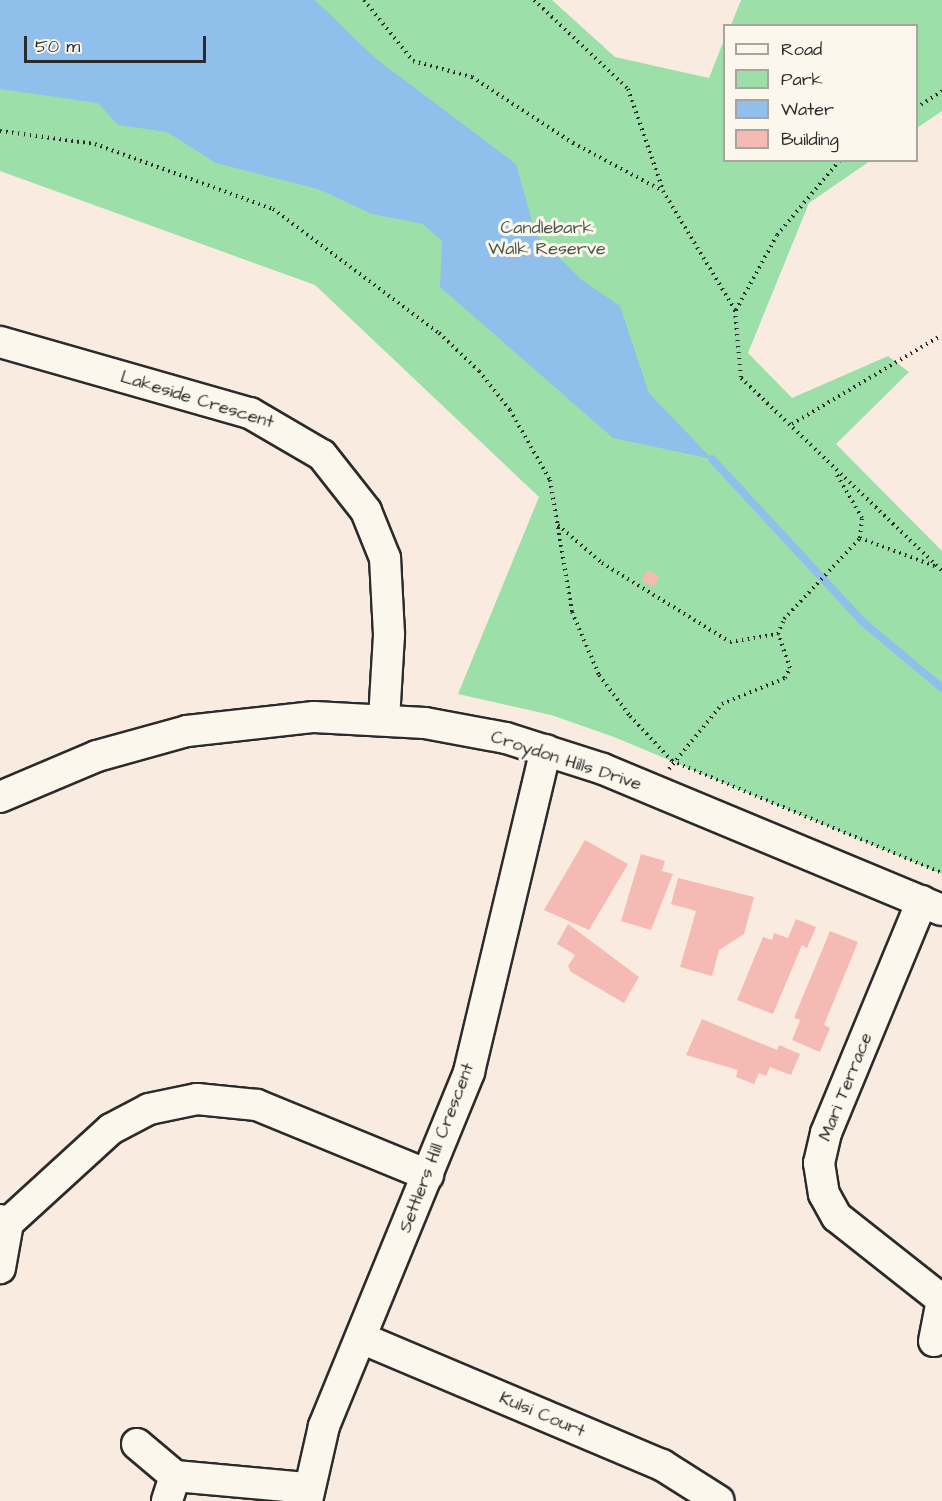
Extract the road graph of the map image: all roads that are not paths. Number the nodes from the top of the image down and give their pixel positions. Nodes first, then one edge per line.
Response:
1 (0, 342) edge
2 (384, 718) junction
3 (546, 750) junction
4 (0, 797) edge
5 (932, 906) edge
6 (428, 1175) junction
7 (4, 1221) edge
8 (0, 1268) edge
9 (942, 1300) edge
10 (361, 1338) junction
11 (934, 1341) dead end
12 (137, 1444) dead end
13 (171, 1489) edge
14 (308, 1494) edge
15 (718, 1501) edge

1 - 2 street, Lakeside Crescent
2 - 3 street, Croydon Hills Drive
2 - 4 street, Croydon Hills Drive
3 - 5 street, Croydon Hills Drive
3 - 6 street, Settlers Hill Crescent
5 - 9 street, Mari Terrace
6 - 7 street
6 - 10 street, Settlers Hill Crescent
7 - 8 street
9 - 11 street, Mari Terrace
10 - 14 street, Settlers Hill Crescent
10 - 15 street, Kulsi Court
12 - 13 street
13 - 14 street

